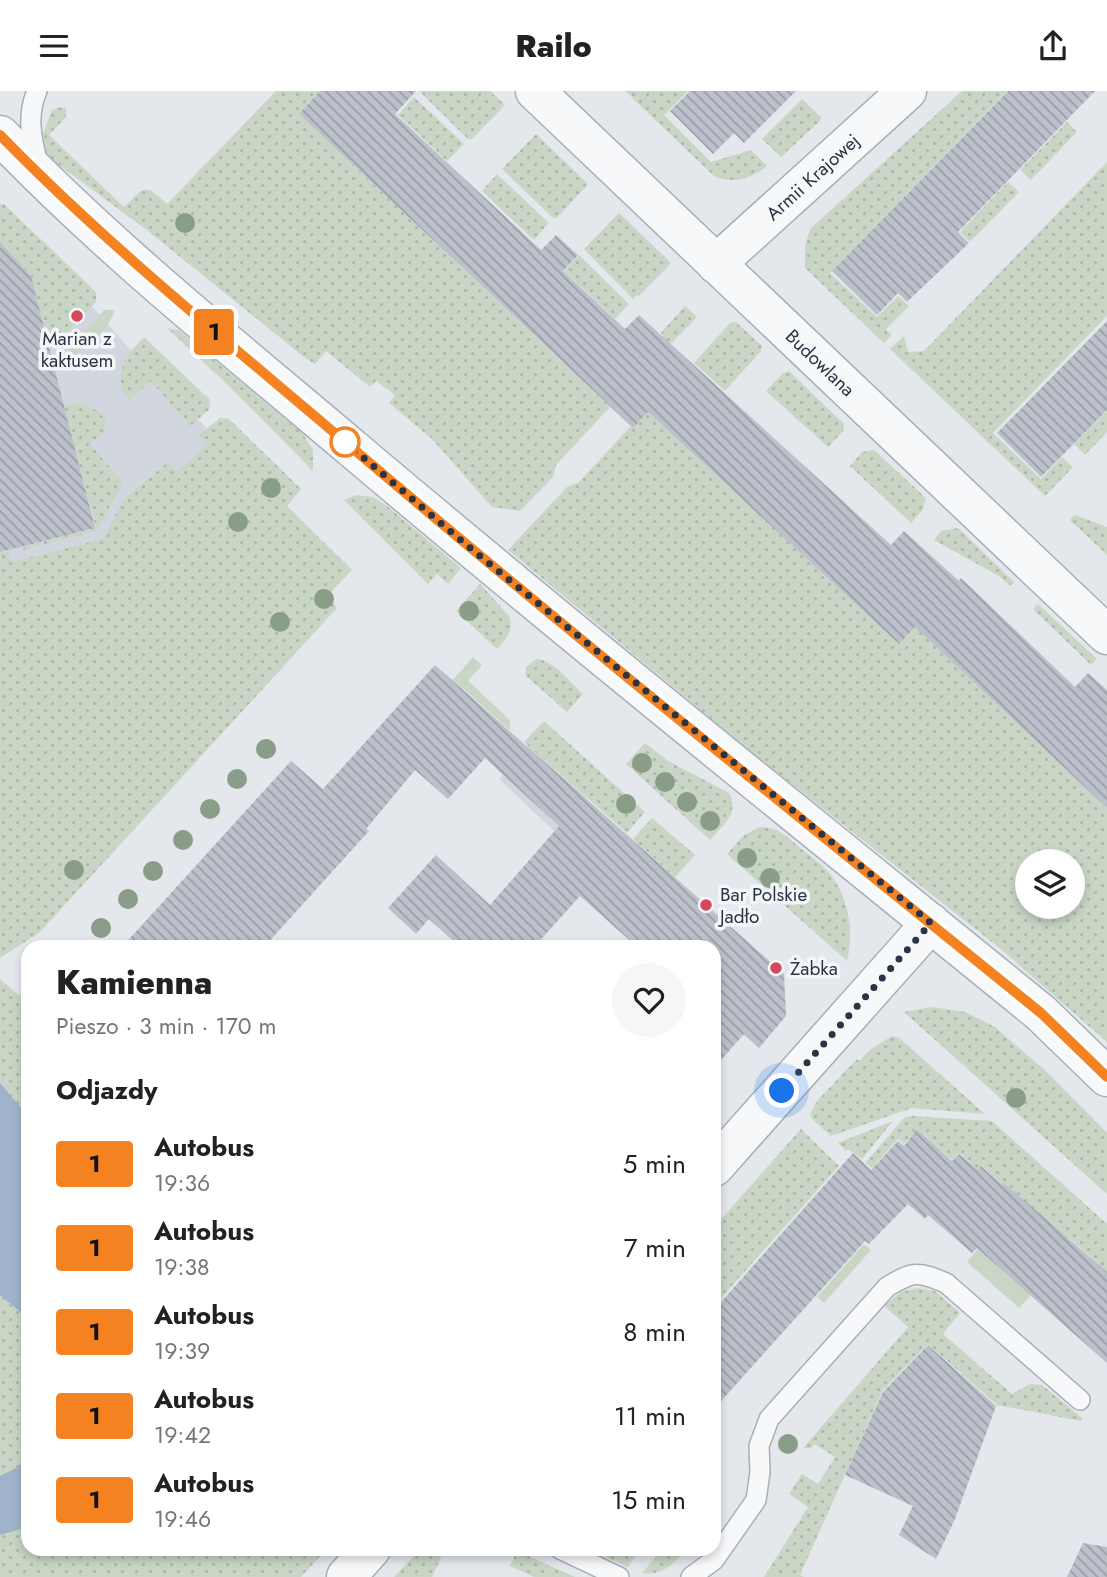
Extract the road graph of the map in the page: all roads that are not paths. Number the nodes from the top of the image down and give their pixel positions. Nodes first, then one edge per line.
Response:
1 (37, 91) edge
2 (535, 91) edge
3 (907, 91) edge
4 (0, 135) edge
5 (41, 177) junction
6 (716, 264) junction
7 (1107, 635) edge
8 (931, 923) junction
9 (1107, 1077) edge
10 (721, 1159) edge
11 (1080, 1400) dead end
12 (721, 1550) edge
13 (365, 1556) edge
14 (575, 1556) edge
15 (717, 1556) edge
16 (346, 1577) edge
17 (620, 1577) edge
18 (691, 1577) edge

1 - 5 lane
2 - 6 street, Budowlana
3 - 6 street, Armii Krajowej
4 - 5 street
5 - 8 street
6 - 7 street, Budowlana
8 - 9 street
8 - 10 street
11 - 12 lane
13 - 16 street
14 - 17 lane
15 - 18 lane

